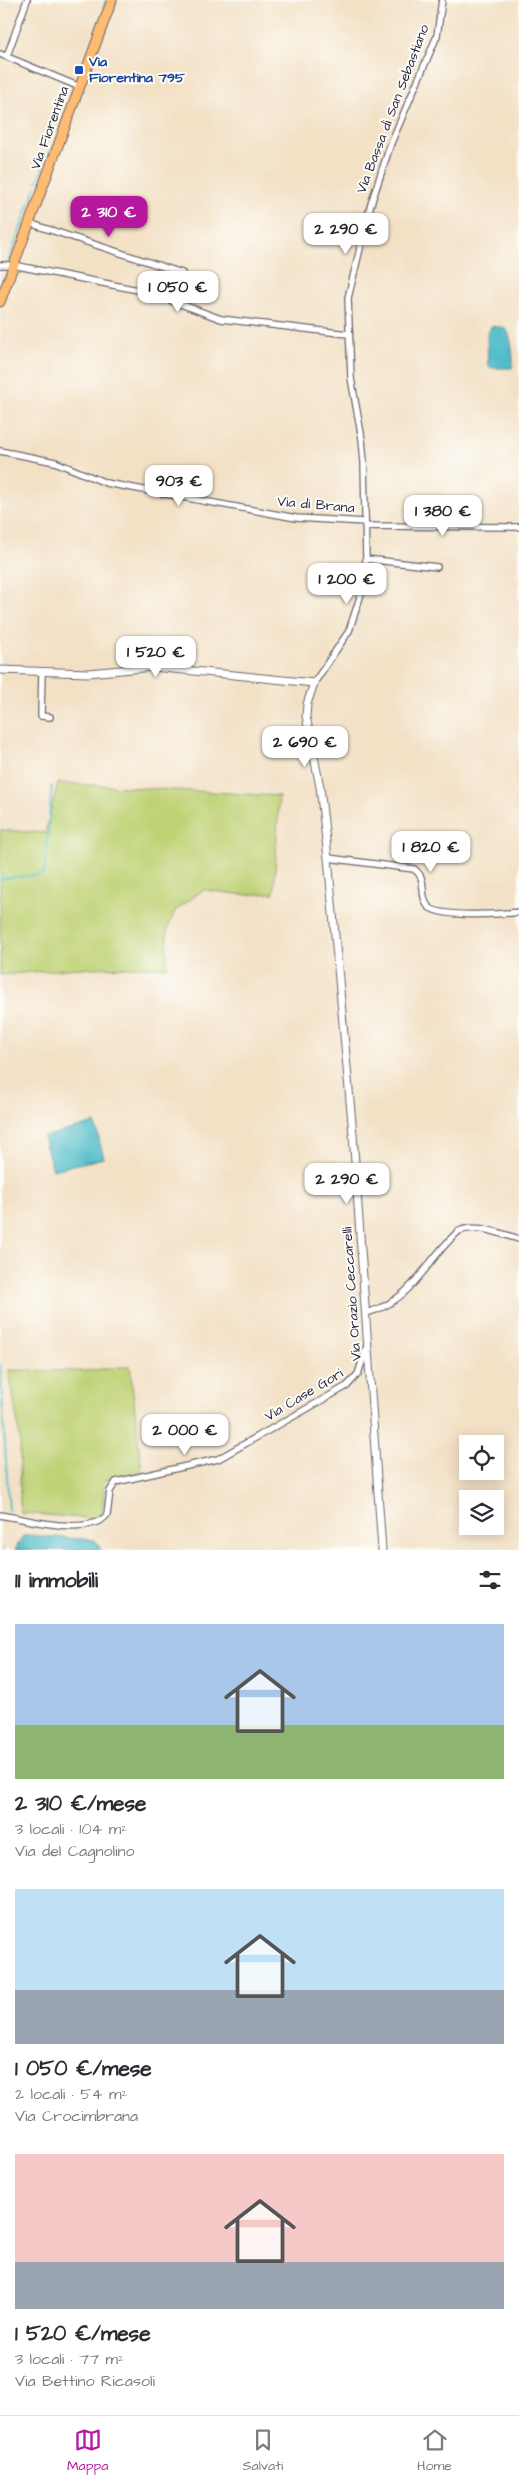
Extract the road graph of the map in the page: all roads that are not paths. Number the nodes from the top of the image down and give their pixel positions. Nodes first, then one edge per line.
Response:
1 (27, 0) edge
2 (112, 0) edge
3 (442, 0) edge
4 (0, 54) edge
5 (7, 56) junction
6 (80, 87) junction
7 (29, 223) junction
8 (0, 265) edge
9 (13, 265) junction
10 (182, 273) dead end
11 (0, 302) edge
12 (348, 334) junction
13 (0, 451) edge
14 (365, 524) junction
15 (519, 528) edge
16 (366, 559) junction
17 (437, 567) dead end
18 (0, 670) edge
19 (42, 672) junction
20 (314, 683) junction
21 (50, 718) dead end
22 (328, 858) junction
23 (519, 912) edge
24 (519, 1239) edge
25 (366, 1313) junction
26 (368, 1344) junction
27 (0, 1515) edge
28 (382, 1550) edge

1 - 5 street
2 - 6 main road, Via Fiorentina
3 - 12 street, Via Bassa di San Sebastiano
4 - 5 street
5 - 6 street
6 - 7 main road, Via Fiorentina
7 - 9 main road, Via Fiorentina
7 - 10 street
8 - 9 street
9 - 11 main road, Via Fiorentina
9 - 12 street
12 - 14 street, Via Bassa di San Sebastiano
13 - 14 street, Via di Brana
14 - 15 street
14 - 16 street, Via di Brana
16 - 17 street
16 - 20 street, Via di Brana
18 - 19 street
19 - 20 street
19 - 21 street
20 - 22 street, Via di Brana
22 - 23 street
22 - 25 street, Via Orazio Ceccarelli
24 - 25 street
25 - 26 street, Via Orazio Ceccarelli
26 - 27 street, Via Case Gori
26 - 28 street, Via Orazio Ceccarelli

